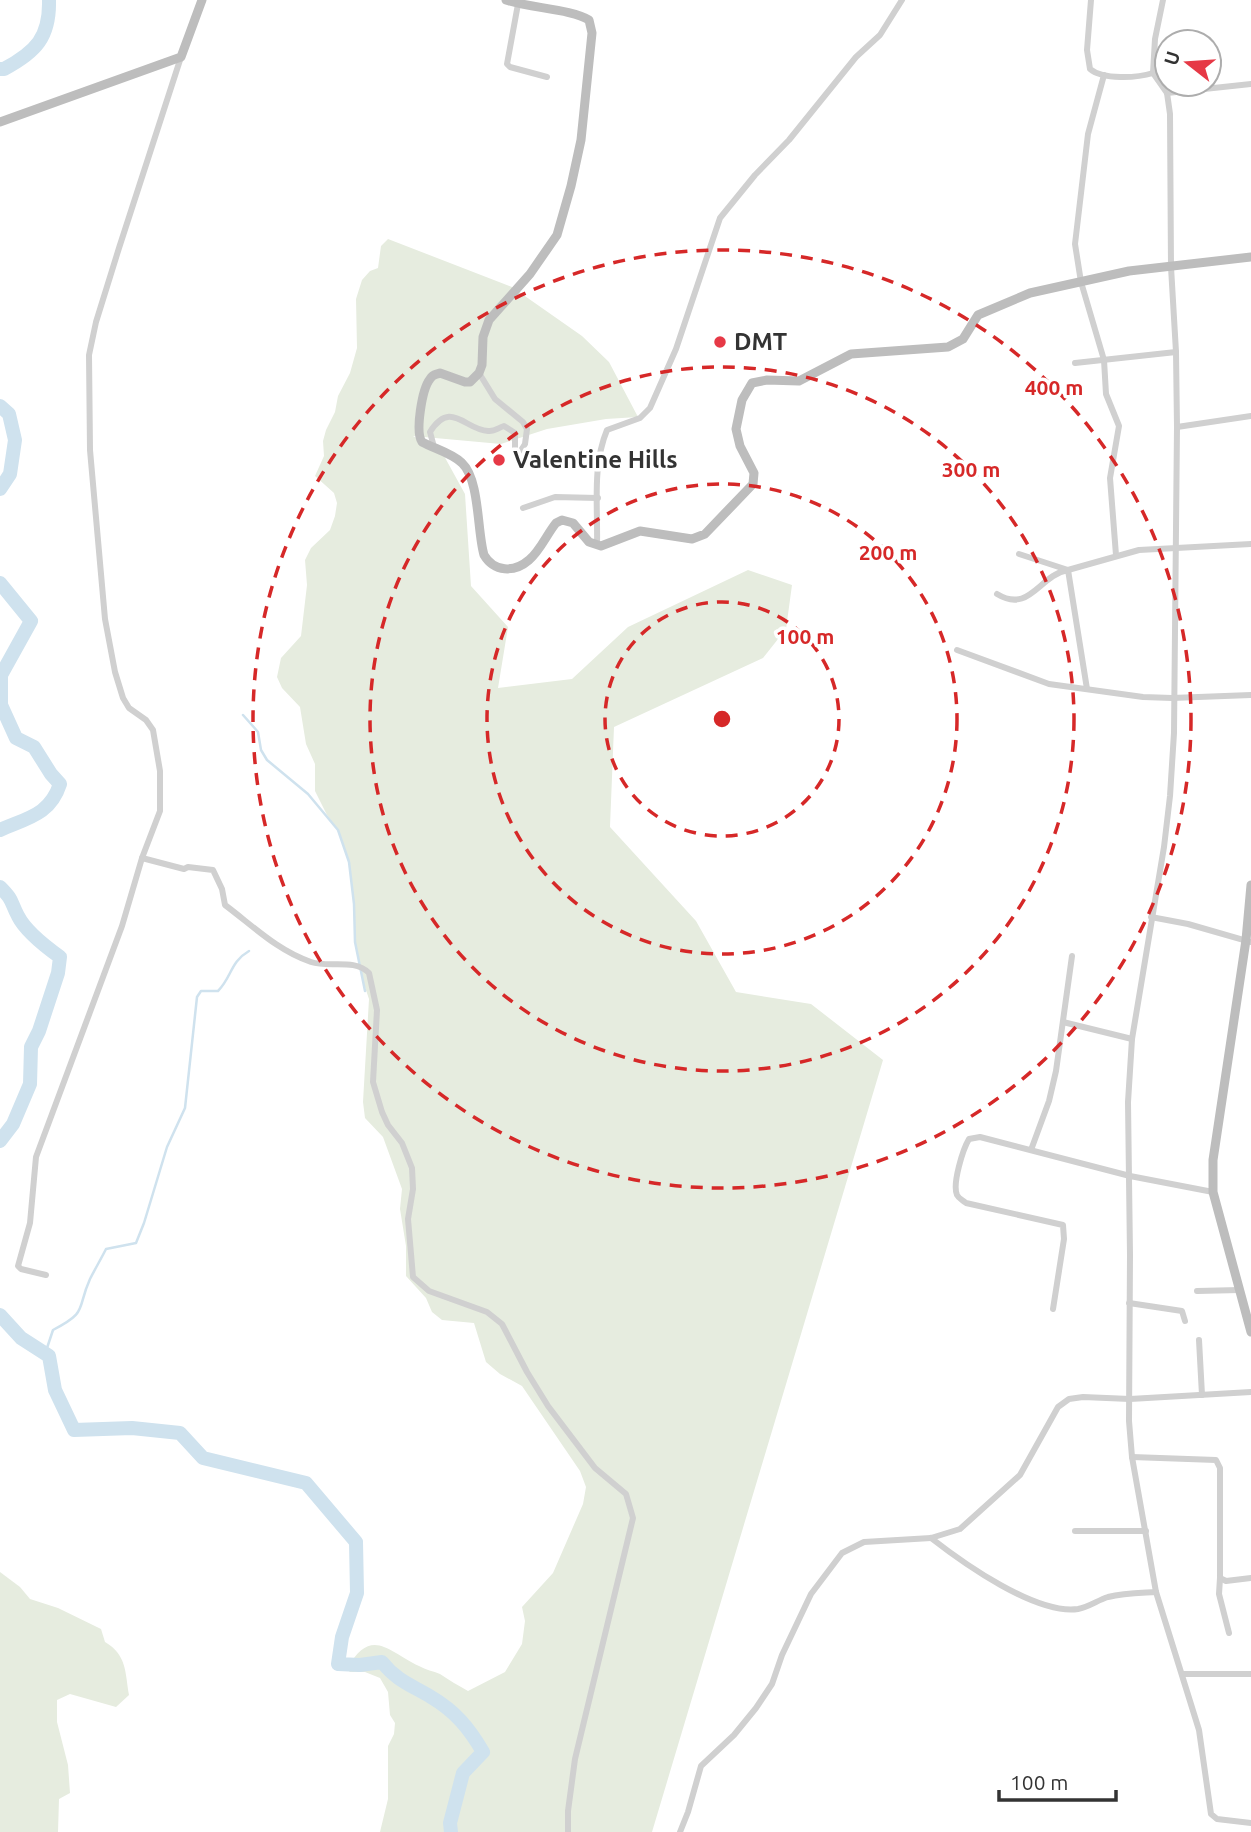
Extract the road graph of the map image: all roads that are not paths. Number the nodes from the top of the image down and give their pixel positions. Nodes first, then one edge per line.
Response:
1 (202, 0) edge
2 (506, 0) edge
3 (901, 0) edge
4 (1091, 0) edge
5 (1163, 0) edge
6 (518, 4) junction
7 (1157, 28) edge
8 (181, 57) junction
9 (1153, 73) edge
10 (1104, 75) junction
11 (547, 77) dead end
12 (1251, 84) edge
13 (1223, 86) edge
14 (1168, 98) edge
15 (0, 122) edge
16 (1251, 257) edge
17 (1171, 267) junction
18 (1081, 282) junction
19 (1176, 352) junction
20 (1104, 360) junction
21 (1075, 363) dead end
22 (479, 373) junction
23 (1251, 416) edge
24 (1177, 427) junction
25 (435, 448) junction
26 (598, 498) junction
27 (523, 508) dead end
28 (1251, 544) edge
29 (597, 545) junction
30 (1175, 548) junction
31 (1019, 554) dead end
32 (1116, 555) junction
33 (1068, 570) junction
34 (997, 594) dead end
35 (957, 650) dead end
36 (1087, 689) junction
37 (1251, 695) edge
38 (1172, 698) junction
39 (142, 858) junction
40 (1251, 885) edge
41 (1151, 917) junction
42 (1249, 941) edge
43 (1072, 956) dead end
44 (1063, 1022) junction
45 (1132, 1039) junction
46 (1031, 1150) junction
47 (1130, 1176) junction
48 (1213, 1192) junction
49 (46, 1275) dead end
50 (1240, 1290) junction
51 (1197, 1291) dead end
52 (1129, 1303) junction
53 (1053, 1309) dead end
54 (1185, 1321) dead end
55 (1251, 1332) edge
56 (1199, 1340) dead end
57 (1251, 1392) edge
58 (1202, 1395) junction
59 (1130, 1399) junction
60 (1132, 1457) junction
61 (1075, 1531) dead end
62 (1146, 1531) junction
63 (931, 1538) junction
64 (1220, 1578) junction
65 (1251, 1578) edge
66 (1156, 1592) junction
67 (1229, 1633) dead end
68 (1182, 1674) junction
69 (1251, 1674) edge
70 (1251, 1823) edge
71 (568, 1832) edge
72 (680, 1832) edge

1 - 8 street
2 - 6 street
3 - 26 street
4 - 10 street
5 - 7 street
6 - 11 street
6 - 22 street
8 - 15 street
8 - 39 street
9 - 10 street
10 - 18 street
12 - 13 street
14 - 17 street
16 - 17 street
17 - 18 street
17 - 19 street
18 - 20 street
18 - 29 street
19 - 20 street
19 - 24 street
20 - 21 street
20 - 32 street
22 - 25 street
22 - 25 street
23 - 24 street
24 - 30 street
25 - 29 street
26 - 27 street
26 - 29 street
28 - 30 street
30 - 32 street
30 - 38 street
31 - 33 street
32 - 33 street
33 - 34 street
33 - 36 street
35 - 36 street
36 - 38 street
37 - 38 street
38 - 41 street
39 - 49 street
39 - 71 street
40 - 42 street
41 - 42 street
41 - 45 street
42 - 48 street
43 - 44 street
44 - 45 street
44 - 46 street
45 - 47 street
46 - 47 street
46 - 53 street
47 - 48 street
47 - 52 street
48 - 50 street
50 - 51 street
50 - 55 street
52 - 54 street
52 - 59 street
56 - 58 street
57 - 58 street
58 - 59 street
59 - 60 street
59 - 63 street
60 - 62 street
60 - 64 street
61 - 62 street
62 - 66 street
63 - 66 street
63 - 72 street
64 - 65 street
64 - 67 street
66 - 68 street
68 - 69 street
68 - 70 street

